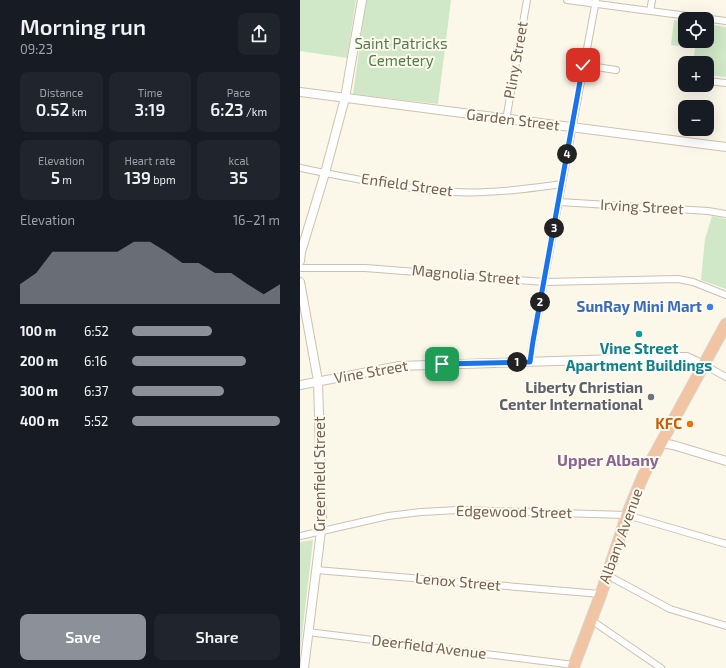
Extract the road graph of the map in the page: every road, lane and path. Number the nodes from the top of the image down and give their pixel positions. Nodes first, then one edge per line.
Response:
1 (362, 0) edge
2 (527, 0) edge
3 (567, 0) edge
4 (652, 0) edge
5 (595, 2) edge
6 (650, 11) junction
7 (726, 21) edge
8 (583, 65) junction
9 (616, 70) dead end
10 (714, 82) edge
11 (726, 83) edge
12 (300, 92) edge
13 (345, 98) junction
14 (506, 120) junction
15 (572, 127) junction
16 (726, 147) edge
17 (300, 168) edge
18 (325, 173) junction
19 (562, 184) junction
20 (559, 202) junction
21 (726, 214) edge
22 (300, 261) edge
23 (300, 268) edge
24 (300, 282) edge
25 (544, 282) junction
26 (726, 295) edge
27 (726, 324) edge
28 (530, 362) junction
29 (704, 365) junction
30 (726, 377) edge
31 (318, 381) junction
32 (300, 385) edge
33 (661, 443) junction
34 (726, 461) edge
35 (627, 515) junction
36 (321, 531) junction
37 (300, 536) edge
38 (726, 544) edge
39 (316, 570) junction
40 (607, 575) junction
41 (600, 594) junction
42 (591, 620) junction
43 (726, 626) edge
44 (308, 632) junction
45 (573, 667) edge
46 (304, 668) edge
47 (661, 668) edge

1 - 13 street
2 - 14 street, Pliny Street
3 - 5 street
4 - 6 street
5 - 6 street
5 - 8 street
6 - 7 street
8 - 9 street
8 - 15 street
10 - 11 street
12 - 13 street, Garden Street
13 - 14 street, Garden Street
13 - 18 street
14 - 15 street, Garden Street
15 - 16 street, Garden Street
15 - 19 street
17 - 18 street, Enfield Street
18 - 19 street, Enfield Street
18 - 22 street
19 - 20 street
20 - 21 street, Irving Street
20 - 25 street
23 - 25 street, Magnolia Street
24 - 31 street, Greenfield Street
25 - 26 street, Magnolia Street
25 - 28 street
27 - 29 highway, Albany Avenue
28 - 29 street, Vine Street
28 - 31 street, Vine Street
29 - 30 street
29 - 33 highway, Albany Avenue
31 - 32 street, Vine Street
31 - 36 street, Greenfield Street
33 - 34 street
33 - 35 highway, Albany Avenue
35 - 36 street, Edgewood Street
35 - 38 street, Edgewood Street
35 - 40 highway, Albany Avenue
36 - 37 street, Edgewood Street
36 - 39 street, Greenfield Street
39 - 41 street, Lenox Street
39 - 44 street, Greenfield Street
40 - 41 highway, Albany Avenue
40 - 43 street
41 - 42 highway, Albany Avenue
42 - 45 highway, Albany Avenue
42 - 47 street
44 - 45 street, Deerfield Avenue
44 - 46 street, Greenfield Street

